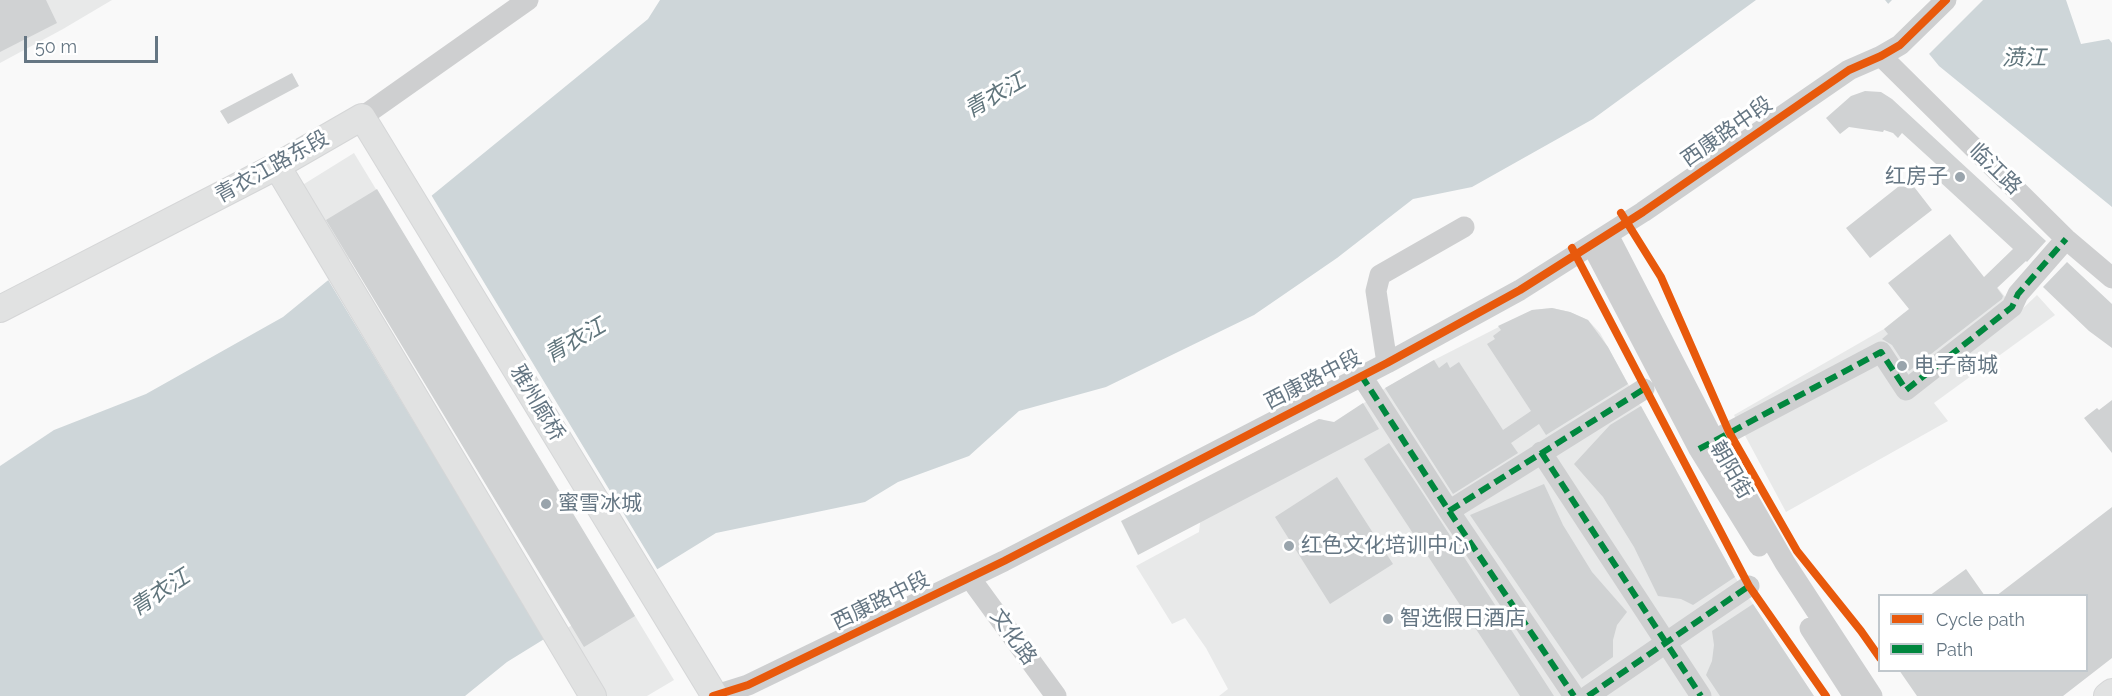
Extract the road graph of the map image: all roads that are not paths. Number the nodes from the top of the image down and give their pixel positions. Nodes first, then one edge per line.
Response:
1 (528, 0) edge
2 (1946, 0) edge
3 (1881, 56) junction
4 (362, 117) junction
5 (277, 166) junction
6 (1464, 227) dead end
7 (2066, 238) junction
8 (1600, 240) junction
9 (2112, 278) edge
10 (0, 309) edge
11 (1387, 363) junction
12 (1361, 375) junction
13 (1644, 389) dead end
14 (1706, 444) junction
15 (1541, 452) junction
16 (1449, 511) junction
17 (970, 578) junction
18 (1749, 586) dead end
19 (1666, 644) junction
20 (2112, 692) edge
21 (593, 696) edge
22 (714, 696) edge
23 (1056, 696) edge
24 (1574, 696) edge
25 (1588, 696) edge
26 (1701, 696) edge
27 (1854, 696) edge
28 (1872, 696) edge
29 (2107, 696) edge

1 - 4 street, 青衣江路东段
2 - 3 street, 西康路中段
3 - 7 street, 临江路
3 - 8 street, 西康路中段
4 - 5 main road, 青衣江路东段
4 - 22 main road, 雅州廊桥
5 - 10 main road, 青衣江路东段
5 - 21 main road
6 - 11 street
7 - 9 street, 临江路
7 - 14 street
8 - 11 street, 西康路中段
8 - 14 street, 朝阳街
11 - 12 street, 西康路中段
12 - 16 street
12 - 17 street, 西康路中段
13 - 15 street
14 - 27 street, 朝阳街
14 - 28 street, 朝阳街
15 - 16 street
15 - 19 street
16 - 24 street
17 - 22 street, 西康路中段
17 - 23 street, 文化路
18 - 19 street
19 - 25 street
19 - 26 street
20 - 29 main road

